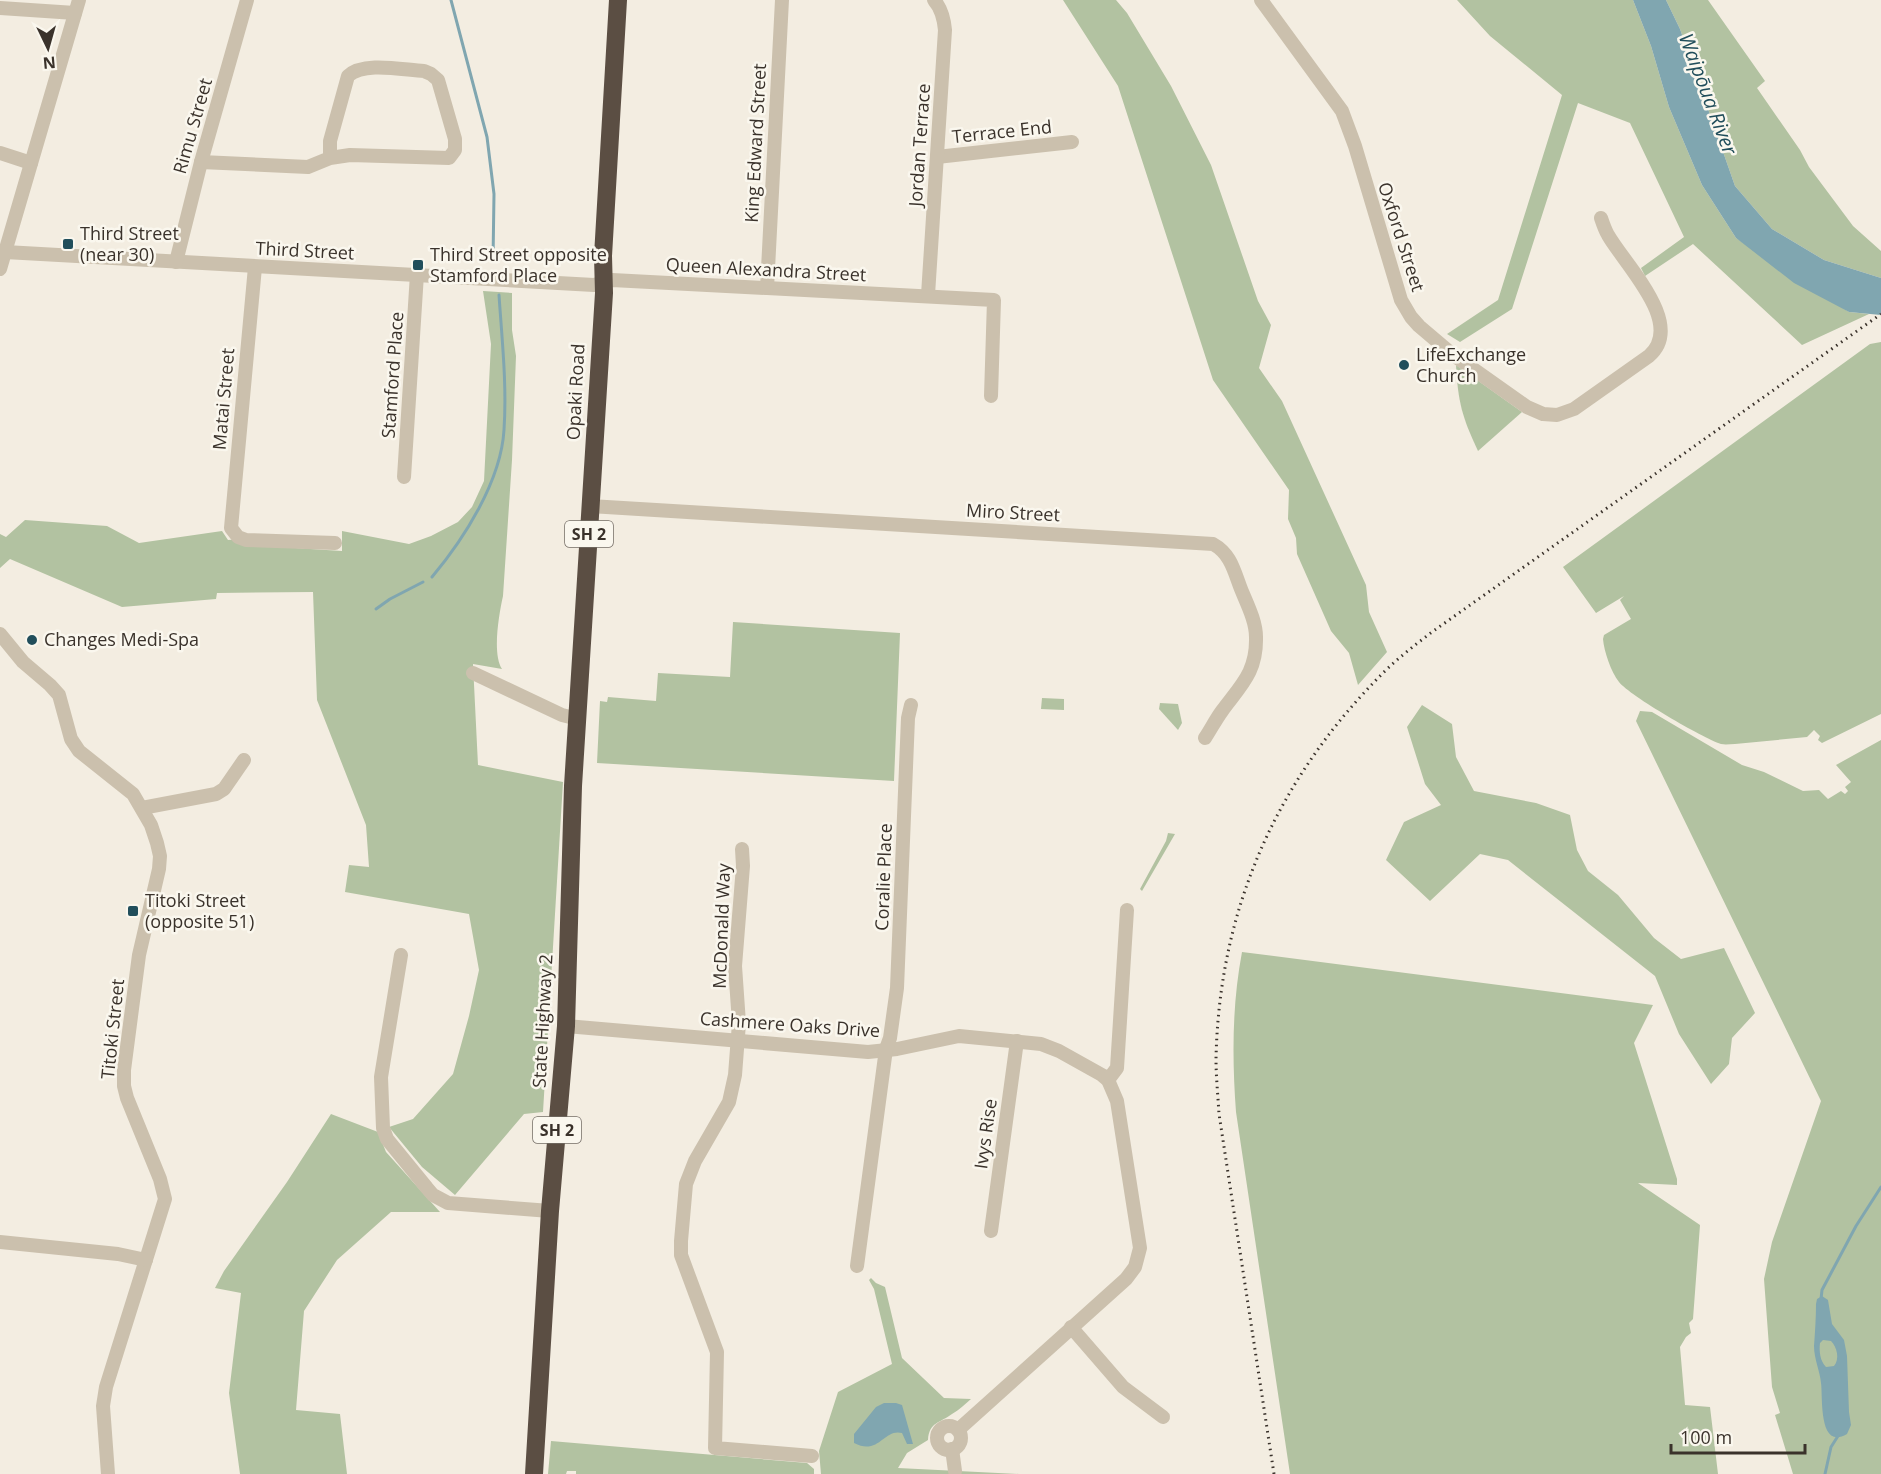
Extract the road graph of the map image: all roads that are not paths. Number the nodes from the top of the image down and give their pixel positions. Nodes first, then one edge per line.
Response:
1 (248, 0) edge
2 (618, 0) edge
3 (782, 0) edge
4 (934, 0) edge
5 (1261, 0) edge
6 (77, 6) edge
7 (0, 8) edge
8 (1072, 142) dead end
9 (0, 153) edge
10 (937, 157) junction
11 (330, 158) junction
12 (201, 162) junction
13 (31, 163) junction
14 (1601, 218) dead end
15 (5, 252) junction
16 (176, 262) junction
17 (255, 267) junction
18 (0, 269) edge
19 (417, 274) junction
20 (603, 282) junction
21 (767, 288) junction
22 (928, 295) junction
23 (991, 396) dead end
24 (404, 477) dead end
25 (590, 506) junction
26 (335, 543) dead end
27 (0, 634) edge
28 (473, 673) dead end
29 (910, 705) dead end
30 (578, 719) junction
31 (1205, 738) dead end
32 (244, 760) dead end
33 (573, 786) joint
34 (142, 808) junction
35 (742, 849) dead end
36 (1127, 910) dead end
37 (401, 955) dead end
38 (566, 1026) junction
39 (738, 1041) junction
40 (1017, 1041) junction
41 (885, 1049) junction
42 (1108, 1080) junction
43 (550, 1211) junction
44 (991, 1231) dead end
45 (0, 1242) edge
46 (146, 1260) junction
47 (857, 1266) dead end
48 (1071, 1328) junction
49 (1163, 1417) dead end
50 (958, 1430) junction
51 (952, 1449) junction
52 (813, 1456) dead end
53 (955, 1471) dead end
54 (108, 1474) edge
55 (534, 1474) edge

1 - 12 street, Rimu Street
2 - 20 highway, Opaki Road / SH 2
3 - 21 street, King Edward Street
4 - 10 street, Jordan Terrace
5 - 14 street, Oxford Street
6 - 7 street
6 - 13 street
8 - 10 street, Terrace End
9 - 13 street
10 - 22 street, Jordan Terrace
11 - 11 street
11 - 12 street
12 - 16 street, Rimu Street
13 - 15 street
15 - 16 street, Third Street
15 - 18 street
16 - 17 street, Third Street
17 - 19 street, Third Street
17 - 26 street, Matai Street
19 - 20 street, Third Street
19 - 24 street, Stamford Place
20 - 21 street, Queen Alexandra Street
20 - 25 highway, Opaki Road / SH 2
21 - 22 street, Queen Alexandra Street
22 - 23 street, Queen Alexandra Street
25 - 30 highway, Opaki Road / SH 2
25 - 31 street, Miro Street
27 - 34 street, Titoki Street
28 - 30 street
29 - 41 street, Coralie Place
30 - 33 highway, Opaki Road / SH 2
32 - 34 street
33 - 38 highway, State Highway 2 / SH 2
34 - 46 street, Titoki Street
35 - 39 street, McDonald Way
36 - 42 street
37 - 43 street
38 - 39 street, Cashmere Oaks Drive
38 - 43 highway, State Highway 2 / SH 2
39 - 41 street, Cashmere Oaks Drive
39 - 52 street, McDonald Way
40 - 41 street, Cashmere Oaks Drive
40 - 42 street, Cashmere Oaks Drive
40 - 44 street, Ivys Rise
41 - 47 street, Coralie Place
42 - 48 street
43 - 55 highway, State Highway 2 / SH 2
45 - 46 street
46 - 54 street, Titoki Street
48 - 49 street
48 - 50 street
50 - 51 street
50 - 51 street
51 - 53 street

